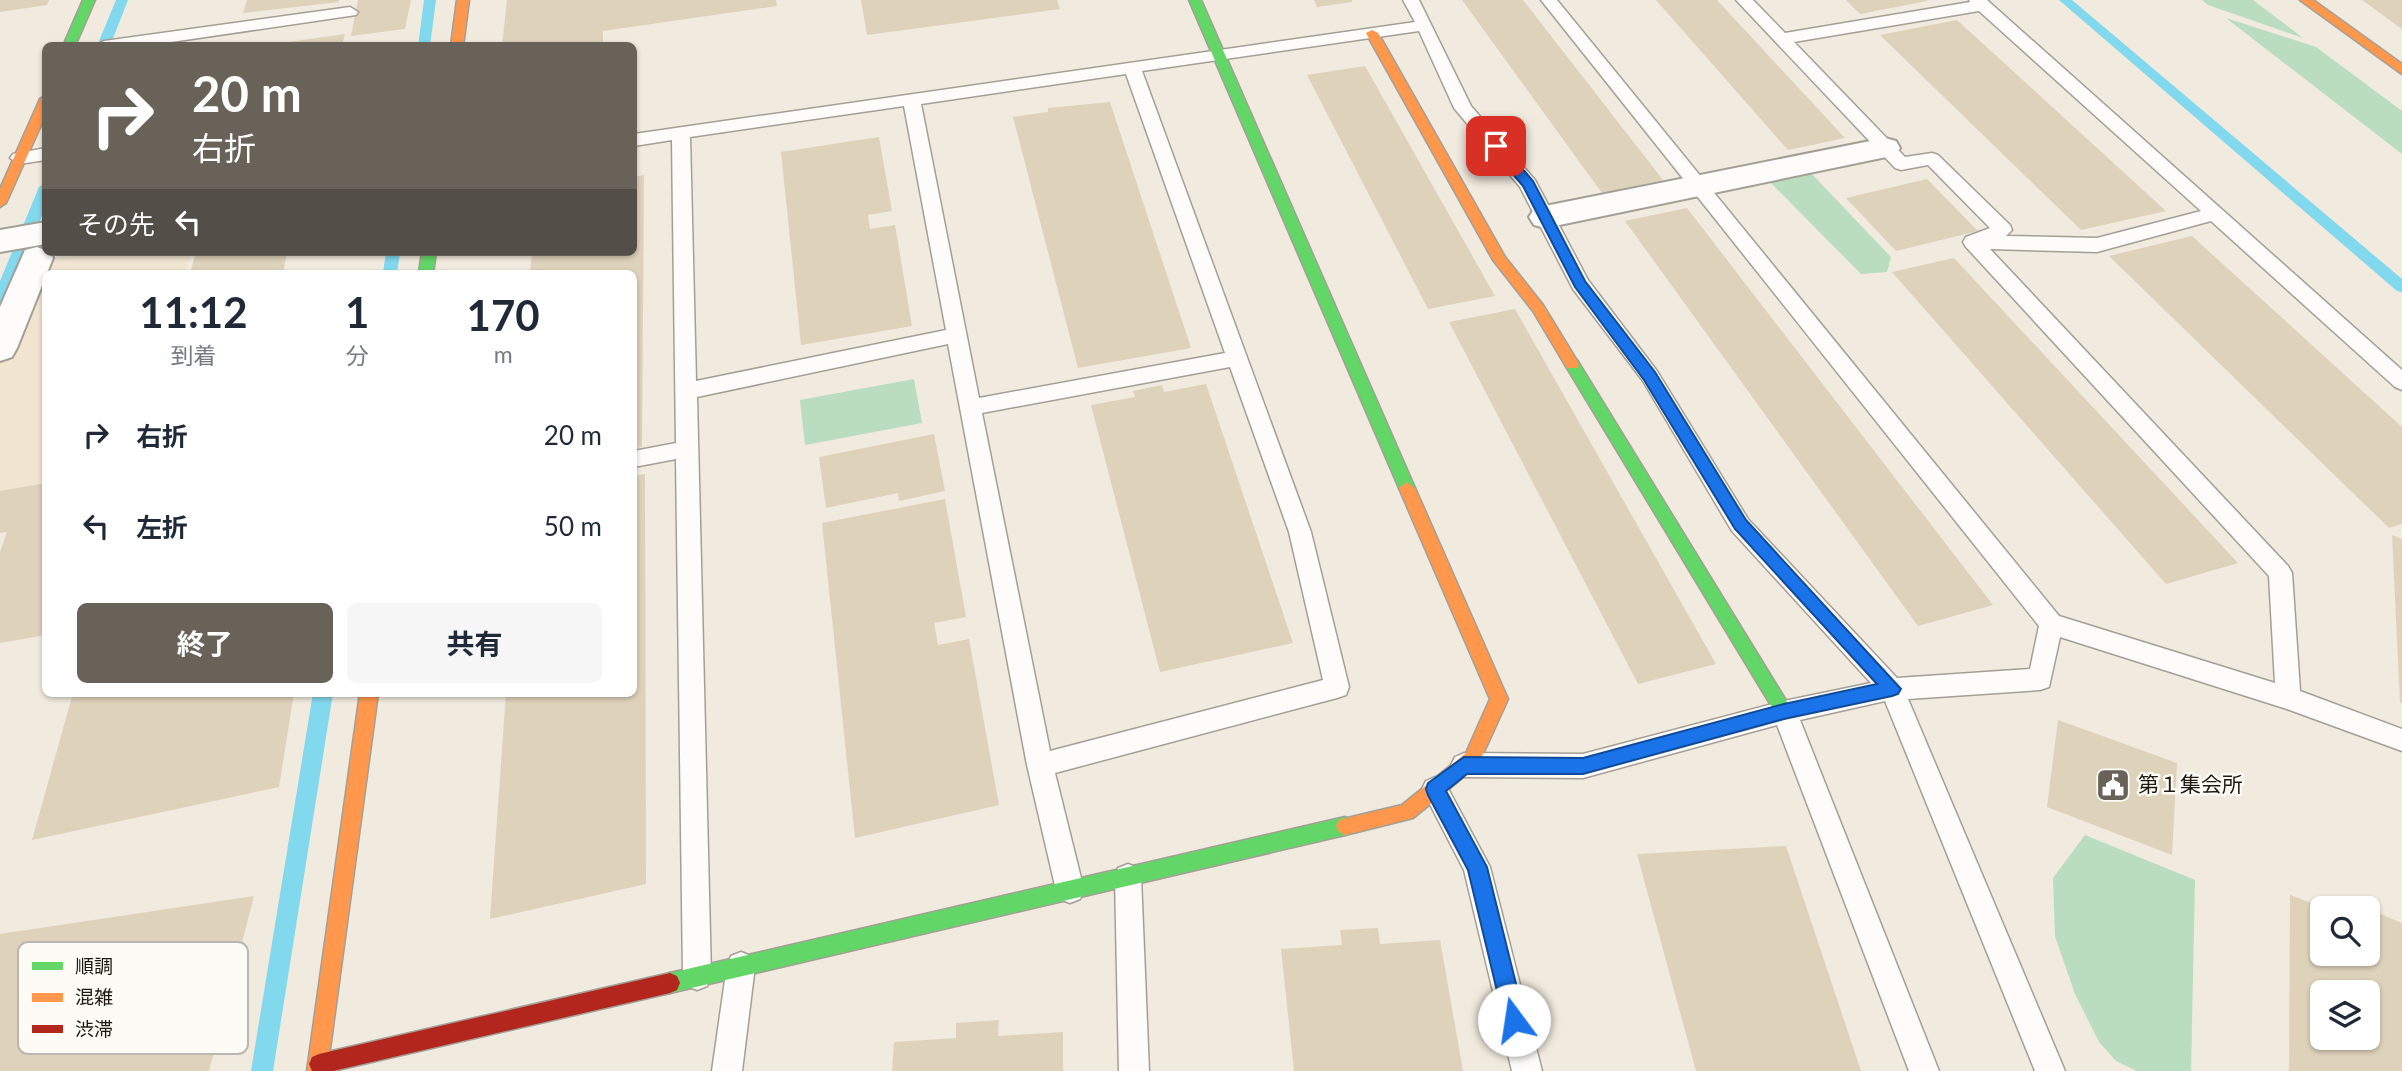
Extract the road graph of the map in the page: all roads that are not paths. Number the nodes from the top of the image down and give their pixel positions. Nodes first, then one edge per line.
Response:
1 (89, 0) edge
2 (463, 0) edge
3 (1195, 0) edge
4 (1411, 0) edge
5 (1549, 0) edge
6 (1744, 0) edge
7 (2306, 0) edge
8 (1980, 3) edge
9 (349, 12) dead end
10 (1425, 25) junction
11 (1372, 33) junction
12 (1782, 39) junction
13 (71, 42) edge
14 (130, 42) edge
15 (458, 42) edge
16 (1219, 54) junction
17 (1132, 67) junction
18 (2402, 70) edge
19 (911, 99) junction
20 (42, 108) edge
21 (681, 133) junction
22 (637, 140) edge
23 (1885, 148) junction
24 (42, 155) edge
25 (19, 158) junction
26 (1699, 186) junction
27 (0, 203) edge
28 (2215, 214) junction
29 (1545, 217) junction
30 (3, 241) edge
31 (1973, 242) junction
32 (41, 245) edge
33 (956, 335) junction
34 (0, 348) edge
35 (1237, 358) junction
36 (2402, 382) edge
37 (685, 391) junction
38 (971, 407) junction
39 (687, 449) junction
40 (637, 458) edge
41 (2051, 624) junction
42 (1892, 689) junction
43 (368, 697) edge
44 (2288, 698) junction
45 (1784, 712) junction
46 (2402, 740) edge
47 (1040, 765) junction
48 (1464, 765) junction
49 (1435, 789) junction
50 (1128, 877) junction
51 (1070, 890) junction
52 (741, 966) junction
53 (697, 976) junction
54 (318, 1067) edge
55 (727, 1071) edge
56 (1133, 1071) edge
57 (1527, 1071) edge
58 (1924, 1071) edge
59 (2050, 1071) edge

1 - 13 street
2 - 15 street
3 - 16 street
4 - 10 lane
5 - 26 lane
6 - 12 lane
7 - 18 street
8 - 12 lane
8 - 28 lane
9 - 14 lane
10 - 11 lane
10 - 29 lane
11 - 16 lane
11 - 45 street
12 - 23 lane
16 - 17 lane
16 - 48 street
17 - 19 lane
17 - 35 lane
19 - 21 lane
19 - 33 lane
20 - 25 street
21 - 22 lane
21 - 37 lane
23 - 26 street
23 - 31 lane
24 - 25 lane
25 - 27 street
26 - 29 street
26 - 41 lane
28 - 31 lane
28 - 36 lane
29 - 42 lane
30 - 32 street
31 - 44 lane
32 - 34 street
33 - 37 lane
33 - 38 lane
35 - 38 lane
35 - 47 lane
37 - 39 lane
38 - 47 lane
39 - 40 lane
39 - 53 lane
41 - 42 lane
41 - 44 lane
42 - 45 lane
42 - 59 lane
43 - 54 street
44 - 46 lane
45 - 48 lane
45 - 58 lane
47 - 51 lane
48 - 49 street
49 - 50 street
49 - 57 lane
50 - 51 street
50 - 56 lane
51 - 52 street
52 - 53 street
52 - 55 lane
53 - 54 street

